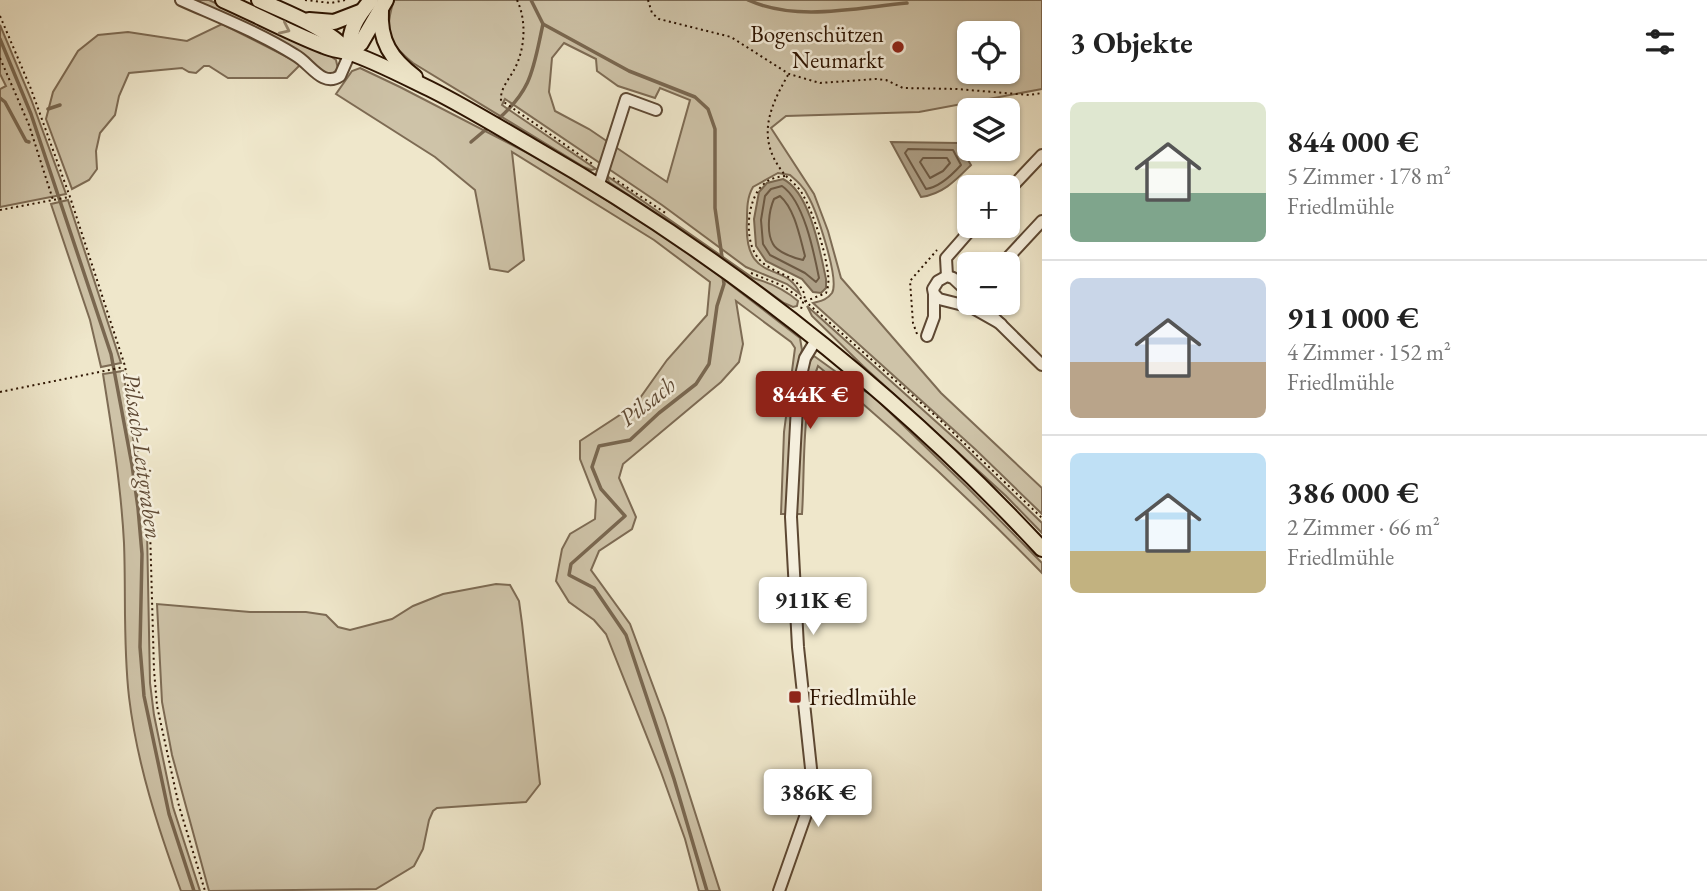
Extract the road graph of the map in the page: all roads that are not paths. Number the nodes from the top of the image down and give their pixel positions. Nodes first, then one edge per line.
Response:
1 (181, 0) edge
2 (223, 0) edge
3 (260, 0) edge
4 (379, 3) edge
5 (360, 12) junction
6 (301, 19) junction
7 (350, 53) junction
8 (433, 90) junction
9 (656, 110) dead end
10 (1042, 155) edge
11 (601, 178) junction
12 (1020, 178) edge
13 (1042, 221) edge
14 (964, 238) edge
15 (1013, 252) edge
16 (947, 276) junction
17 (957, 282) edge
18 (934, 294) junction
19 (992, 315) edge
20 (1002, 324) junction
21 (927, 336) dead end
22 (816, 340) junction
23 (1041, 363) edge
24 (1042, 549) edge
25 (779, 891) edge

1 - 7 street
2 -> 7 main road
3 - 6 main road
4 - 5 main road
4 - 7 main road
4 - 8 main road
5 - 6 main road
5 - 7 main road
6 - 7 main road
7 - 8 main road
8 - 11 main road
9 - 11 street
10 - 12 street
11 - 22 main road
13 - 15 street
14 - 16 street
16 - 17 street
16 - 18 street
18 - 20 street
18 - 21 street
19 - 20 street
20 - 23 street
22 - 24 main road
22 - 25 street

